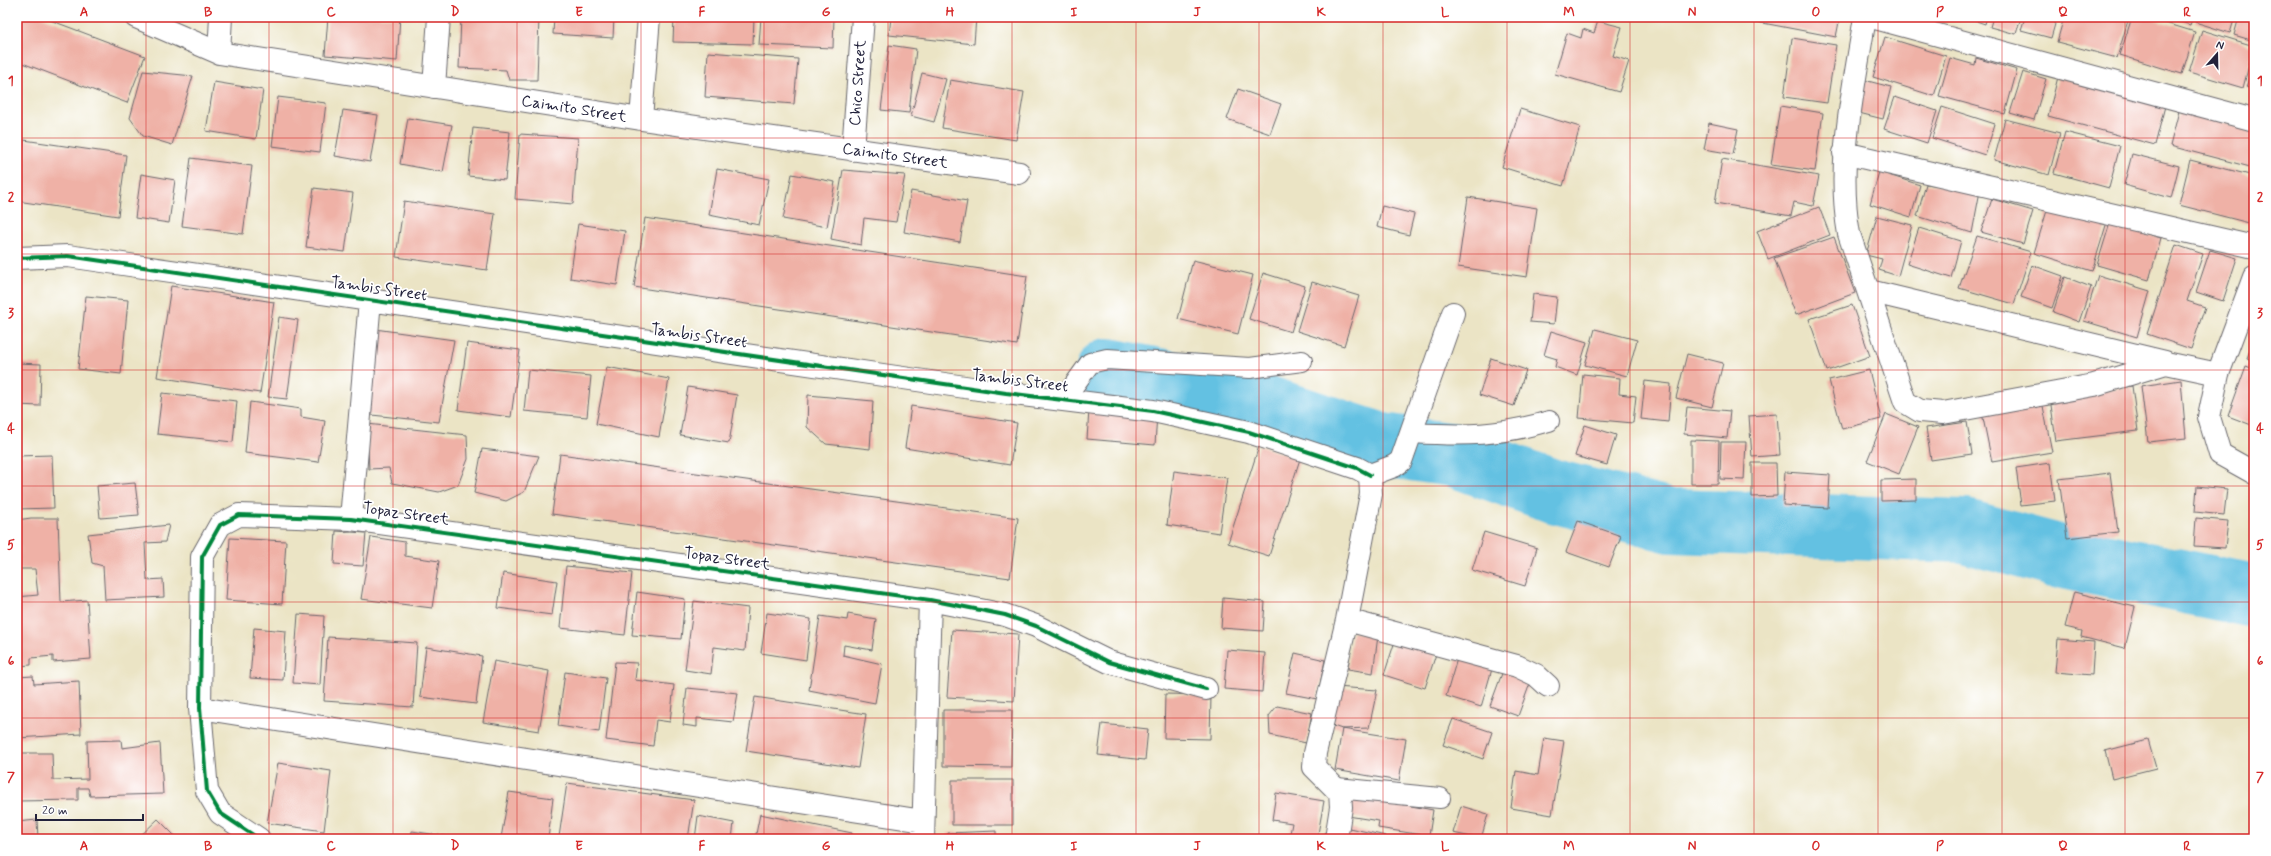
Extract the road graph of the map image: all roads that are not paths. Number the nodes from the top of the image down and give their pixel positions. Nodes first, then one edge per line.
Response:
1 (136, 17) edge
2 (221, 17) edge
3 (439, 17) edge
4 (649, 17) edge
5 (863, 17) edge
6 (1865, 17) edge
7 (1871, 17) edge
8 (219, 53) junction
9 (434, 87) junction
10 (641, 119) junction
11 (2254, 120) edge
12 (853, 150) junction
13 (1844, 153) junction
14 (1019, 173) dead end
15 (2254, 248) edge
16 (17, 258) edge
17 (2254, 277) edge
18 (1869, 291) junction
19 (370, 300) junction
20 (1453, 313) dead end
21 (1302, 361) dead end
22 (2166, 363) junction
23 (2218, 374) junction
24 (1064, 399) junction
25 (1549, 422) dead end
26 (1412, 433) junction
27 (2254, 473) edge
28 (1370, 475) junction
29 (351, 519) junction
30 (930, 600) junction
31 (1347, 620) junction
32 (1548, 686) dead end
33 (1206, 690) dead end
34 (200, 708) junction
35 (1337, 788) junction
36 (1440, 798) dead end
37 (923, 830) edge
38 (260, 839) edge
39 (1336, 839) edge

1 - 8 street, Caimito Street
2 - 8 street
3 - 9 street
4 - 10 street
5 - 12 street, Chico Street
6 - 13 street
7 - 11 street
8 - 9 street, Caimito Street
9 - 10 street, Caimito Street
10 - 12 street, Caimito Street
12 - 14 street, Caimito Street
13 - 15 street
13 - 18 street
16 - 19 street, Tambis Street
17 - 23 street
18 - 22 street
18 - 22 street
19 - 24 street, Tambis Street
19 - 29 street
20 - 26 street
21 - 24 lane
22 - 23 street
23 - 27 street
24 - 28 street, Tambis Street
25 - 26 lane
26 - 28 street
28 - 31 street
29 - 30 street, Topaz Street
29 - 34 street, Topaz Street
30 - 33 street, Topaz Street
30 - 37 street
31 - 32 street
31 - 35 street
34 - 37 street
34 - 38 street, Topaz Street
35 - 36 lane
35 - 39 street

